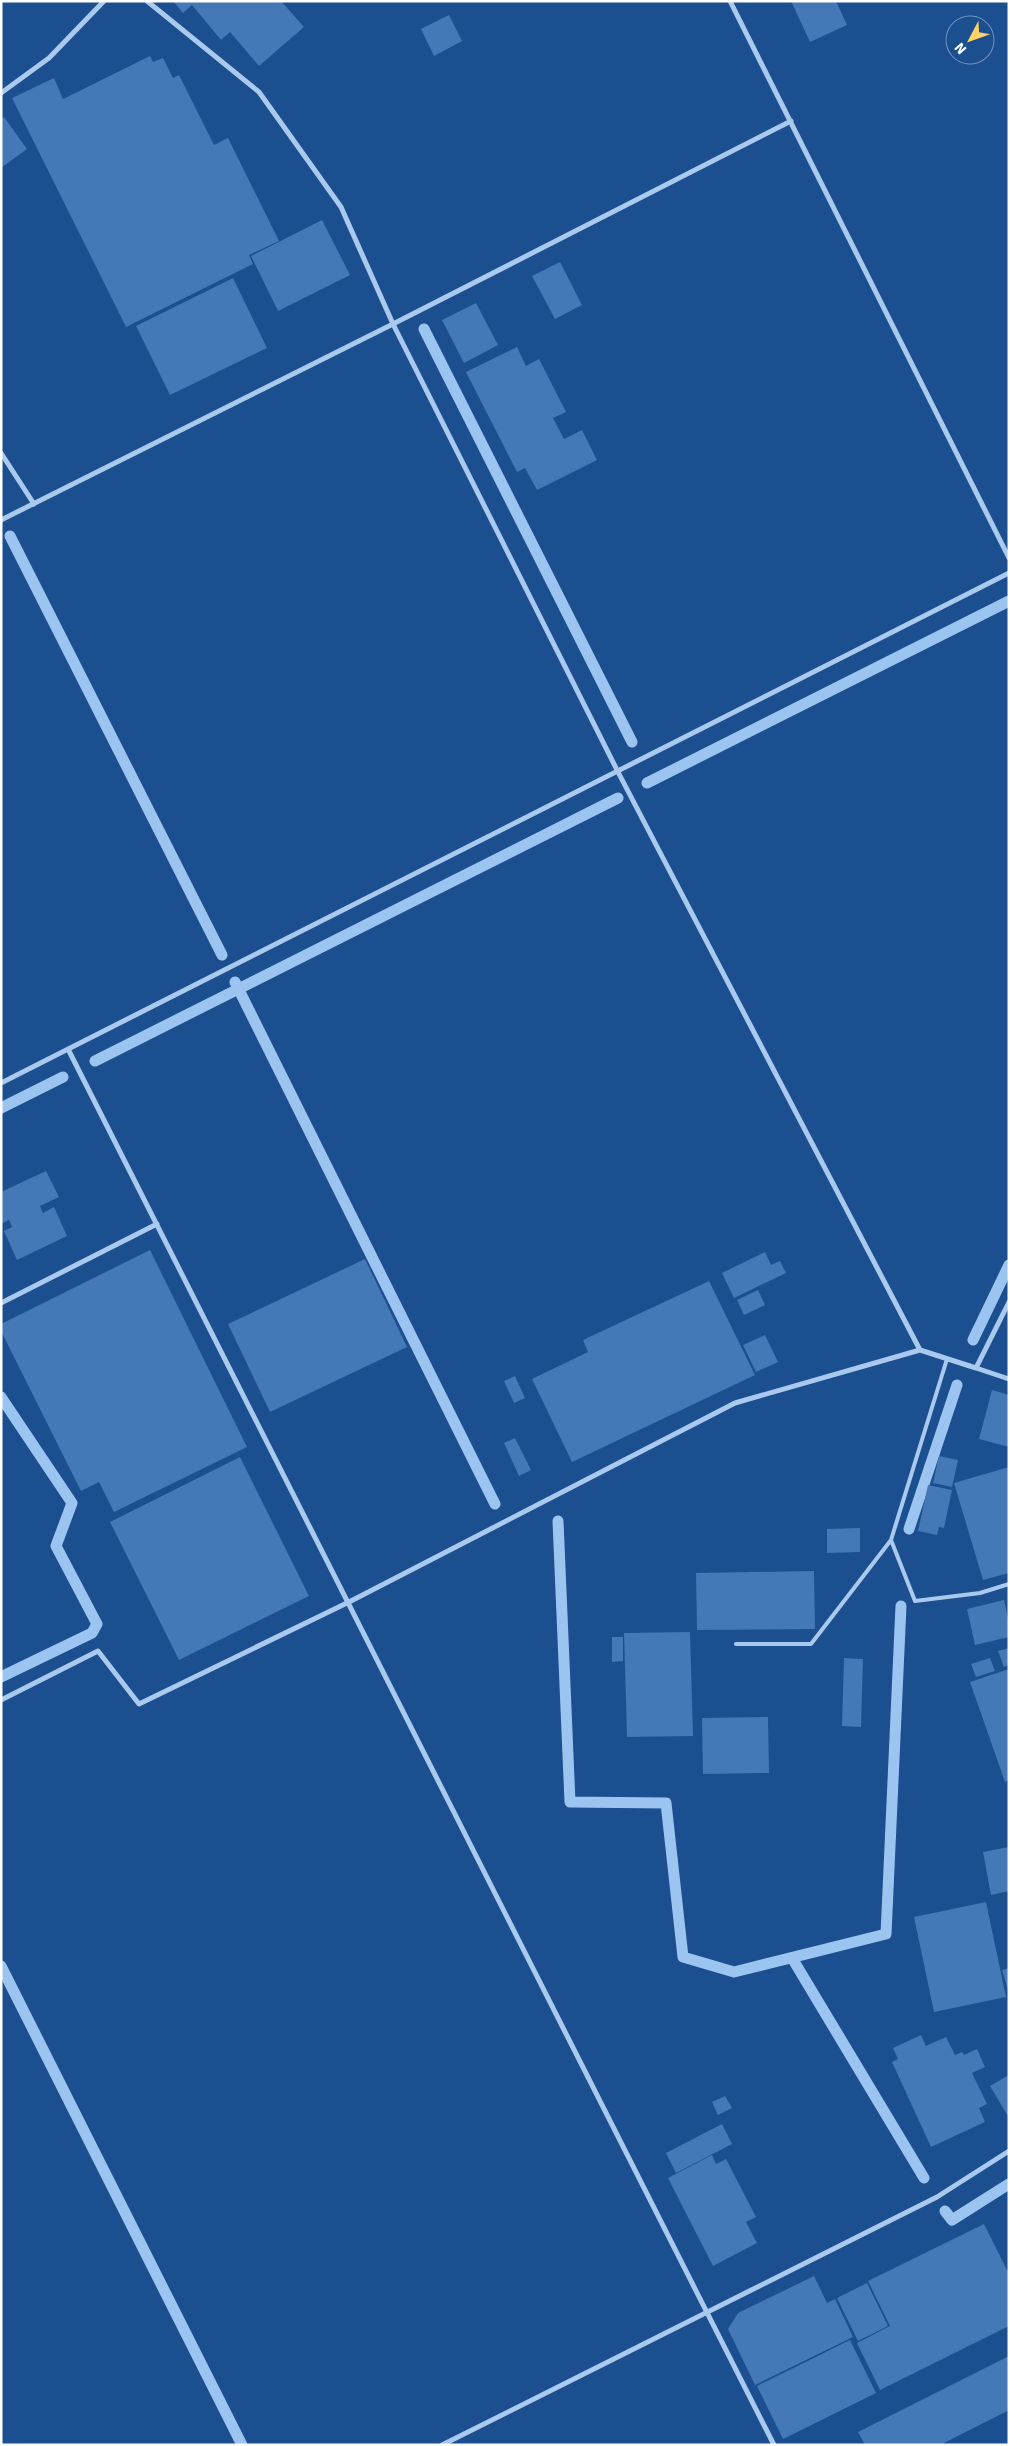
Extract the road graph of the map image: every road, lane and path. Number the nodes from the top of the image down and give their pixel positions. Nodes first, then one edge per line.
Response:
1 (104, 1) edge
2 (147, 1) edge
3 (730, 1) edge
4 (1, 93) edge
5 (790, 122) junction
6 (394, 324) junction
7 (1, 453) edge
8 (34, 504) junction
9 (1, 520) edge
10 (1009, 558) edge
11 (1009, 573) edge
12 (618, 772) junction
13 (69, 1051) junction
14 (1, 1084) edge
15 (157, 1224) junction
16 (1009, 1302) edge
17 (1, 1303) edge
18 (920, 1350) junction
19 (947, 1359) junction
20 (976, 1368) junction
21 (1009, 1379) edge
22 (891, 1540) junction
23 (1009, 1584) edge
24 (349, 1602) junction
25 (736, 1644) dead end
26 (1, 1700) edge
27 (1009, 2151) edge
28 (707, 2312) junction
29 (442, 2445) edge
30 (774, 2445) edge

1 - 4 street
2 - 6 street
3 - 5 street
5 - 6 street
5 - 10 street
6 - 8 street
6 - 12 street
7 - 8 street
8 - 9 street
11 - 12 street
12 - 13 street
12 - 18 street
13 - 14 street
13 - 15 street
15 - 17 street
15 - 24 street
16 - 20 street
18 - 19 street
18 - 24 street
19 - 20 street
19 - 22 lane
20 - 21 street
22 - 23 lane
22 - 25 lane
24 - 26 street
24 - 28 street
27 - 28 street
28 - 29 street
28 - 30 street

